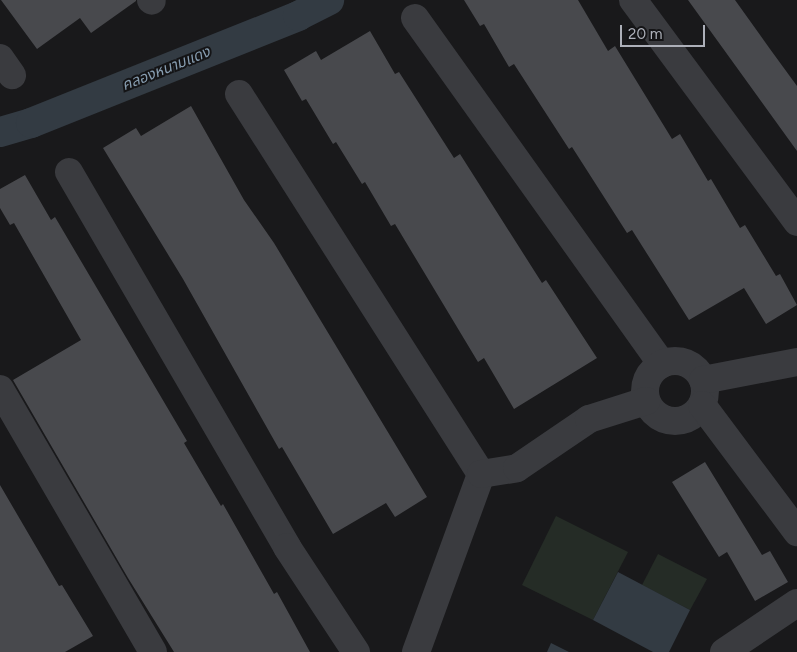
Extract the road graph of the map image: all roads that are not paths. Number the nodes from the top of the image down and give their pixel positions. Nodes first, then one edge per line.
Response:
1 (633, 0) edge
2 (415, 18) dead end
3 (239, 94) dead end
4 (69, 172) dead end
5 (797, 222) edge
6 (797, 362) edge
7 (662, 364) junction
8 (0, 390) edge
9 (703, 392) junction
10 (646, 401) junction
11 (481, 474) junction
12 (797, 532) edge
13 (797, 603) edge
14 (152, 652) edge
15 (356, 652) edge
16 (416, 652) edge
17 (724, 652) edge

1 - 5 street
2 - 7 street
3 - 11 street
4 - 15 street
6 - 9 street
7 - 9 street
7 - 10 street
8 - 14 street
9 - 10 street
9 - 12 street
10 - 11 street
11 - 16 street
13 - 17 street

